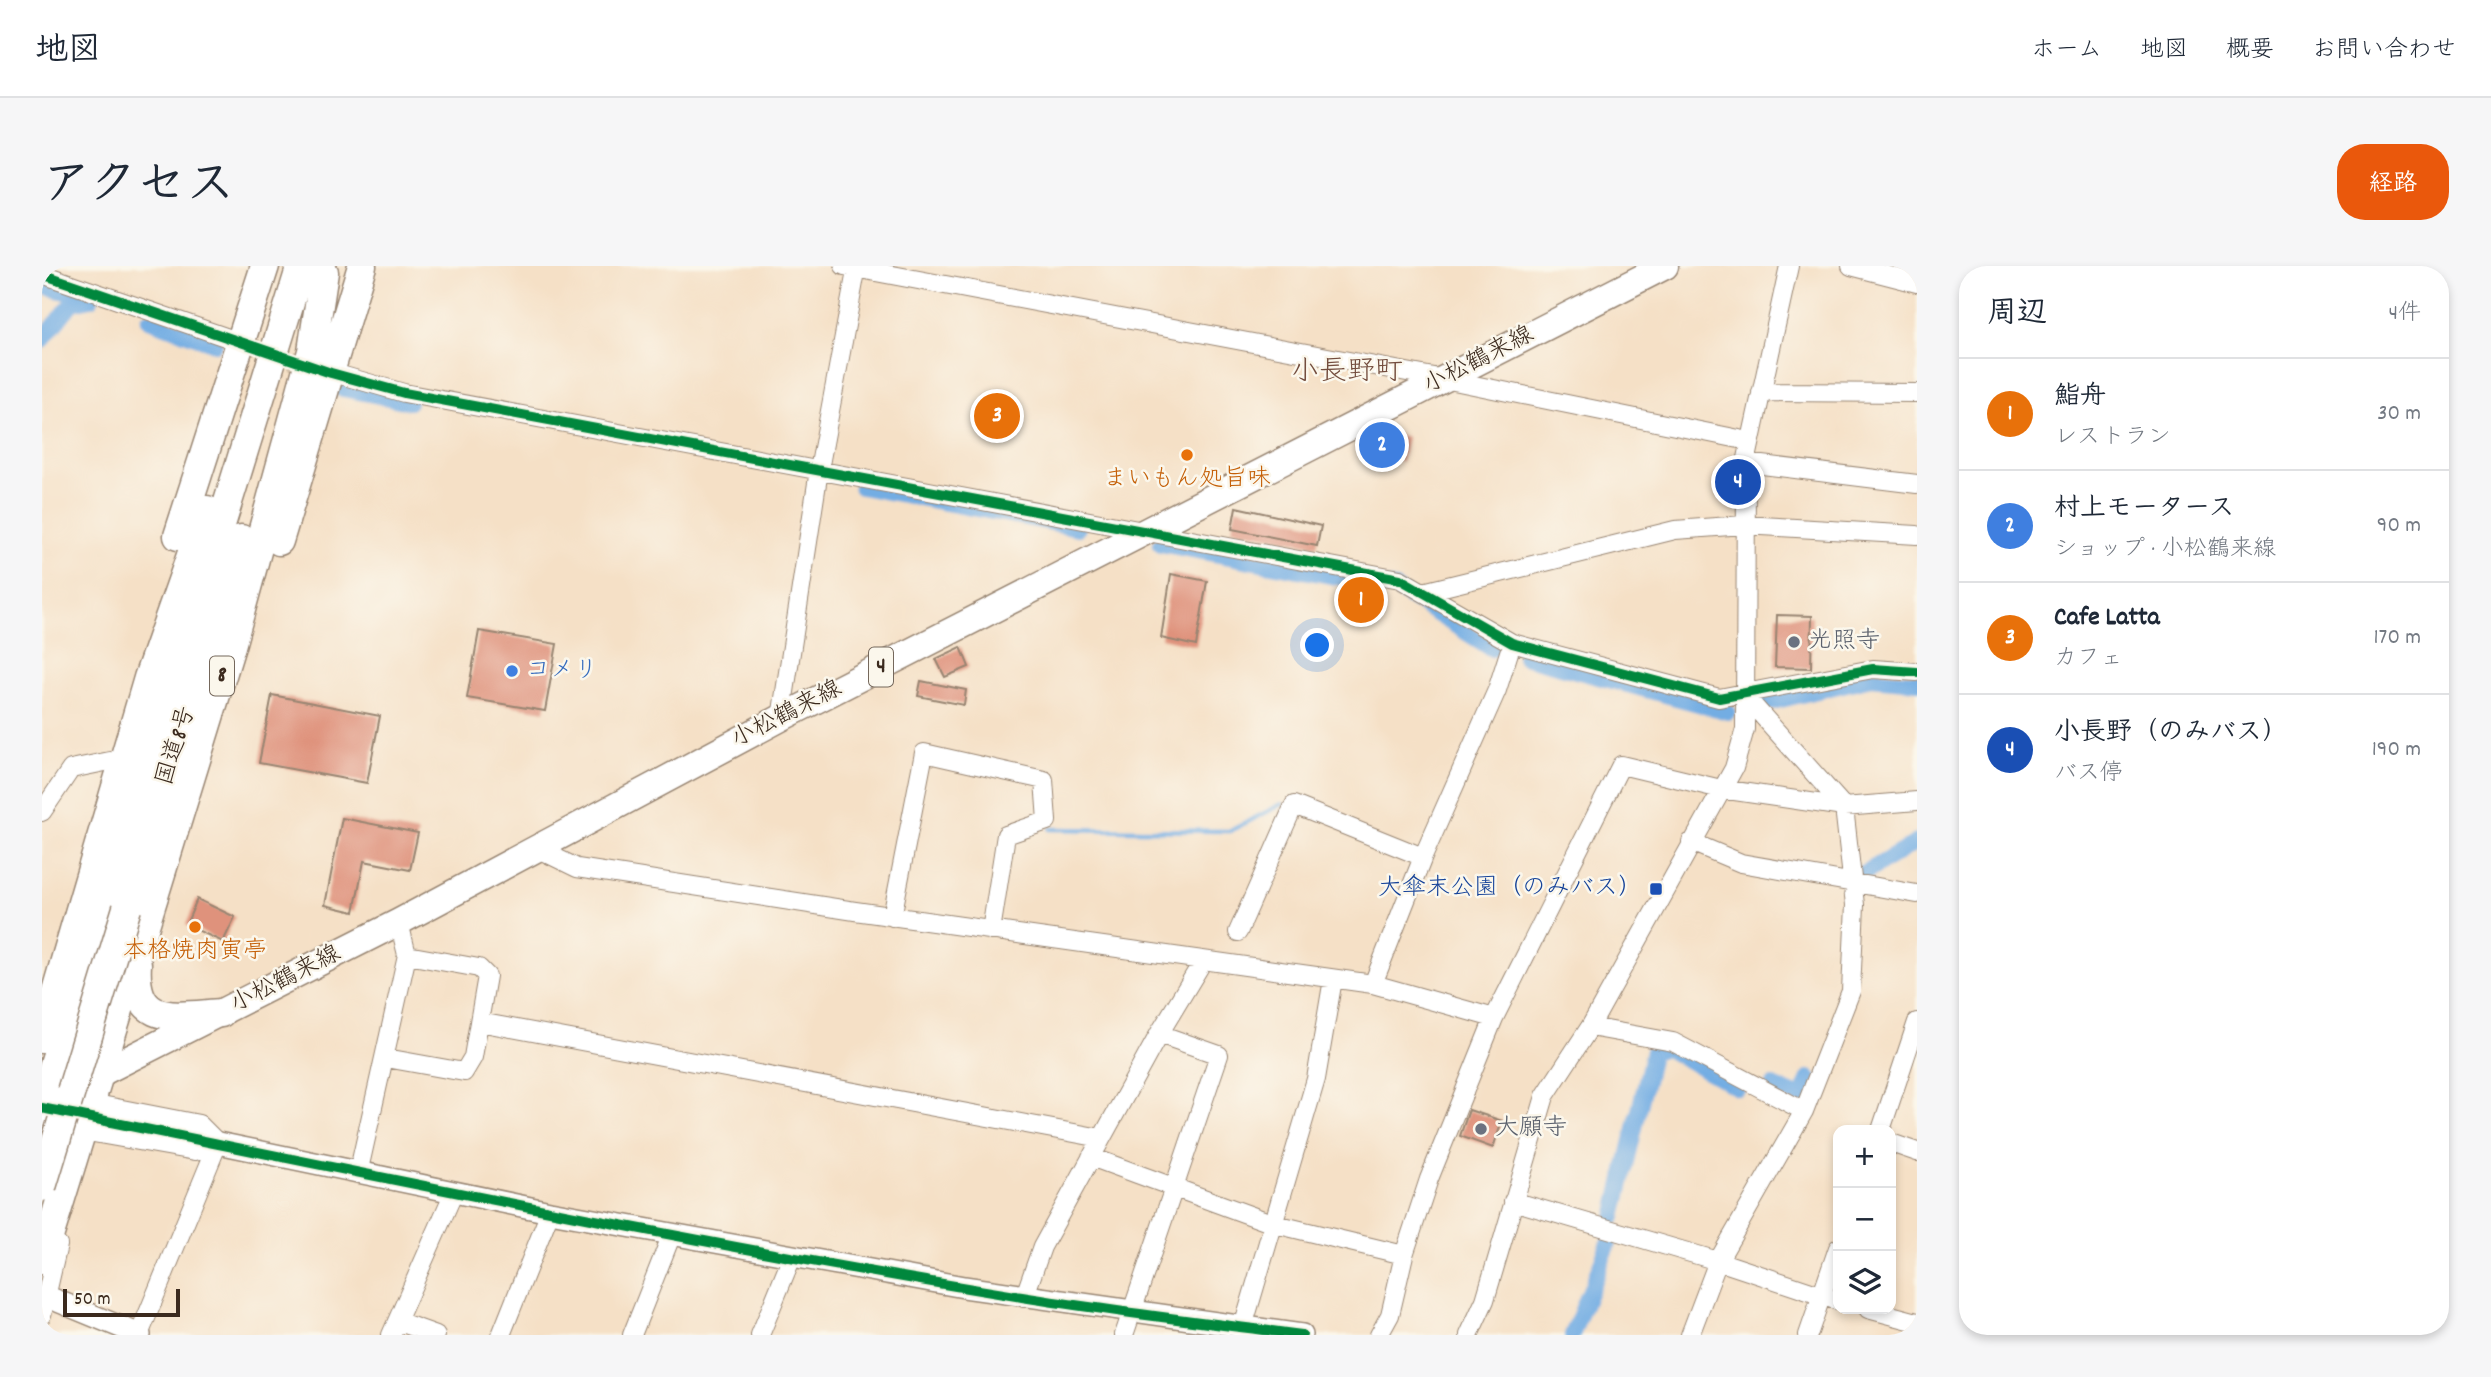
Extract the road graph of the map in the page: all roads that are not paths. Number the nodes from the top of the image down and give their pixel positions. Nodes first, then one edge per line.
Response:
1 (265, 266) edge
2 (362, 266) edge
3 (1665, 266) edge
4 (1789, 266) edge
5 (1851, 266) edge
6 (853, 267) edge
7 (313, 268) edge
8 (42, 274) edge
9 (1917, 283) edge
10 (240, 342) junction
11 (323, 371) junction
12 (1444, 379) junction
13 (1761, 392) junction
14 (1917, 393) edge
15 (1749, 441) junction
16 (1746, 463) junction
17 (819, 470) junction
18 (1917, 484) edge
19 (1744, 525) junction
20 (1153, 531) junction
21 (1917, 535) edge
22 (1423, 592) junction
23 (1512, 643) junction
24 (1917, 672) edge
25 (1744, 695) junction
26 (781, 718) junction
27 (110, 761) junction
28 (1721, 789) junction
29 (1917, 801) edge
30 (1844, 807) junction
31 (42, 812) edge
32 (1691, 842) junction
33 (536, 848) junction
34 (1423, 857) junction
35 (1852, 880) junction
36 (1917, 894) edge
37 (117, 903) junction
38 (892, 917) junction
39 (399, 922) junction
40 (991, 931) junction
41 (1238, 932) dead end
42 (141, 942) junction
43 (407, 955) junction
44 (1203, 961) junction
45 (1333, 979) junction
46 (1373, 984) junction
47 (221, 1013) junction
48 (1494, 1018) junction
49 (479, 1022) junction
50 (1917, 1022) edge
51 (1590, 1027) junction
52 (1159, 1034) junction
53 (43, 1035) edge
54 (386, 1058) junction
55 (99, 1074) junction
56 (42, 1103) edge
57 (91, 1103) junction
58 (1804, 1111) junction
59 (42, 1117) edge
60 (120, 1124) tunnel mouth
61 (1883, 1125) edge
62 (82, 1131) junction
63 (1101, 1138) junction
64 (218, 1143) junction
65 (1896, 1145) edge
66 (1917, 1152) edge
67 (1091, 1157) junction
68 (358, 1174) junction
69 (54, 1185) edge
70 (1175, 1189) junction
71 (454, 1192) junction
72 (1513, 1200) junction
73 (550, 1212) junction
74 (1271, 1223) junction
75 (672, 1234) junction
76 (1838, 1251) edge
77 (1404, 1255) junction
78 (792, 1257) junction
79 (42, 1260) edge
80 (1718, 1261) junction
81 (1024, 1298) junction
82 (1830, 1298) edge
83 (45, 1306) edge
84 (1131, 1313) junction
85 (1887, 1314) edge
86 (1917, 1322) edge
87 (394, 1328) edge
88 (1256, 1331) edge
89 (140, 1335) edge
90 (436, 1335) edge
91 (501, 1335) edge
92 (632, 1335) edge
93 (760, 1335) edge
94 (1124, 1335) edge
95 (1303, 1335) edge
96 (1379, 1335) edge
97 (1469, 1335) edge
98 (1690, 1335) edge
99 (1808, 1335) edge

1 - 10 highway
2 - 11 highway
3 - 12 main road, 小松鶴来線 / 4
4 - 13 street
5 - 9 street
6 - 12 street
6 - 17 street
7 - 37 highway, 国道8号 / 8
7 - 42 highway, 8
7 - 53 highway
8 - 10 street
10 - 27 highway
11 - 17 street
11 - 42 highway
12 - 15 street
12 - 20 main road, 小松鶴来線 / 4
13 - 14 street
13 - 15 street
15 - 16 street
16 - 18 street
16 - 19 street
17 - 20 street
17 - 26 street
19 - 21 street
19 - 22 street
19 - 25 street
20 - 22 street
20 - 26 main road, 小松鶴来線 / 4
22 - 23 street
23 - 25 street
23 - 34 street
24 - 25 street
25 - 28 street
25 - 30 street
26 - 33 main road, 小松鶴来線 / 4
27 - 31 street
27 - 53 highway
28 - 30 street
28 - 32 street
28 - 48 street
29 - 30 street
30 - 35 street
32 - 35 street
32 - 51 street
33 - 38 street
33 - 39 main road, 小松鶴来線 / 4
34 - 41 street
34 - 46 street
35 - 36 street
35 - 58 street
37 - 56 highway, 国道8号 / 8
37 - 69 highway, 国道8号 / 8, bridge
38 - 40 street
38 - 40 street
39 - 43 street
39 - 47 main road, 小松鶴来線 / 4
40 - 44 street
42 - 47 highway
42 - 55 highway, 8
43 - 49 street
43 - 54 street
44 - 45 street
44 - 52 street
45 - 46 street
45 - 74 street
46 - 48 street
47 - 55 main road, 小松鶴来線 / 4
48 - 77 street
49 - 54 street
49 - 63 street
50 - 61 street
51 - 58 street
51 - 72 street
52 - 63 street
52 - 70 street
54 - 68 street
55 - 56 highway
55 - 57 highway, 8
56 - 57 street
57 - 62 highway, 8
57 - 64 street
58 - 80 street
59 - 62 street
60 - 64 street
62 - 64 street
62 - 69 highway, 8
63 - 67 street
64 - 68 street
64 - 89 street
65 - 66 street
67 - 70 street
67 - 81 street
68 - 71 street
69 - 79 highway, 8
69 - 83 street
70 - 74 street
70 - 84 street
71 - 73 street
71 - 87 street
72 - 80 street
72 - 97 street
73 - 75 street
73 - 91 street
74 - 77 street
74 - 88 street
75 - 78 street
75 - 92 street
76 - 82 street
77 - 96 street
78 - 81 street
78 - 93 street
80 - 82 street
80 - 98 street
81 - 84 street
82 - 99 street
83 - 89 street
84 - 88 street
84 - 94 street
85 - 86 street
87 - 90 street
88 - 95 street

